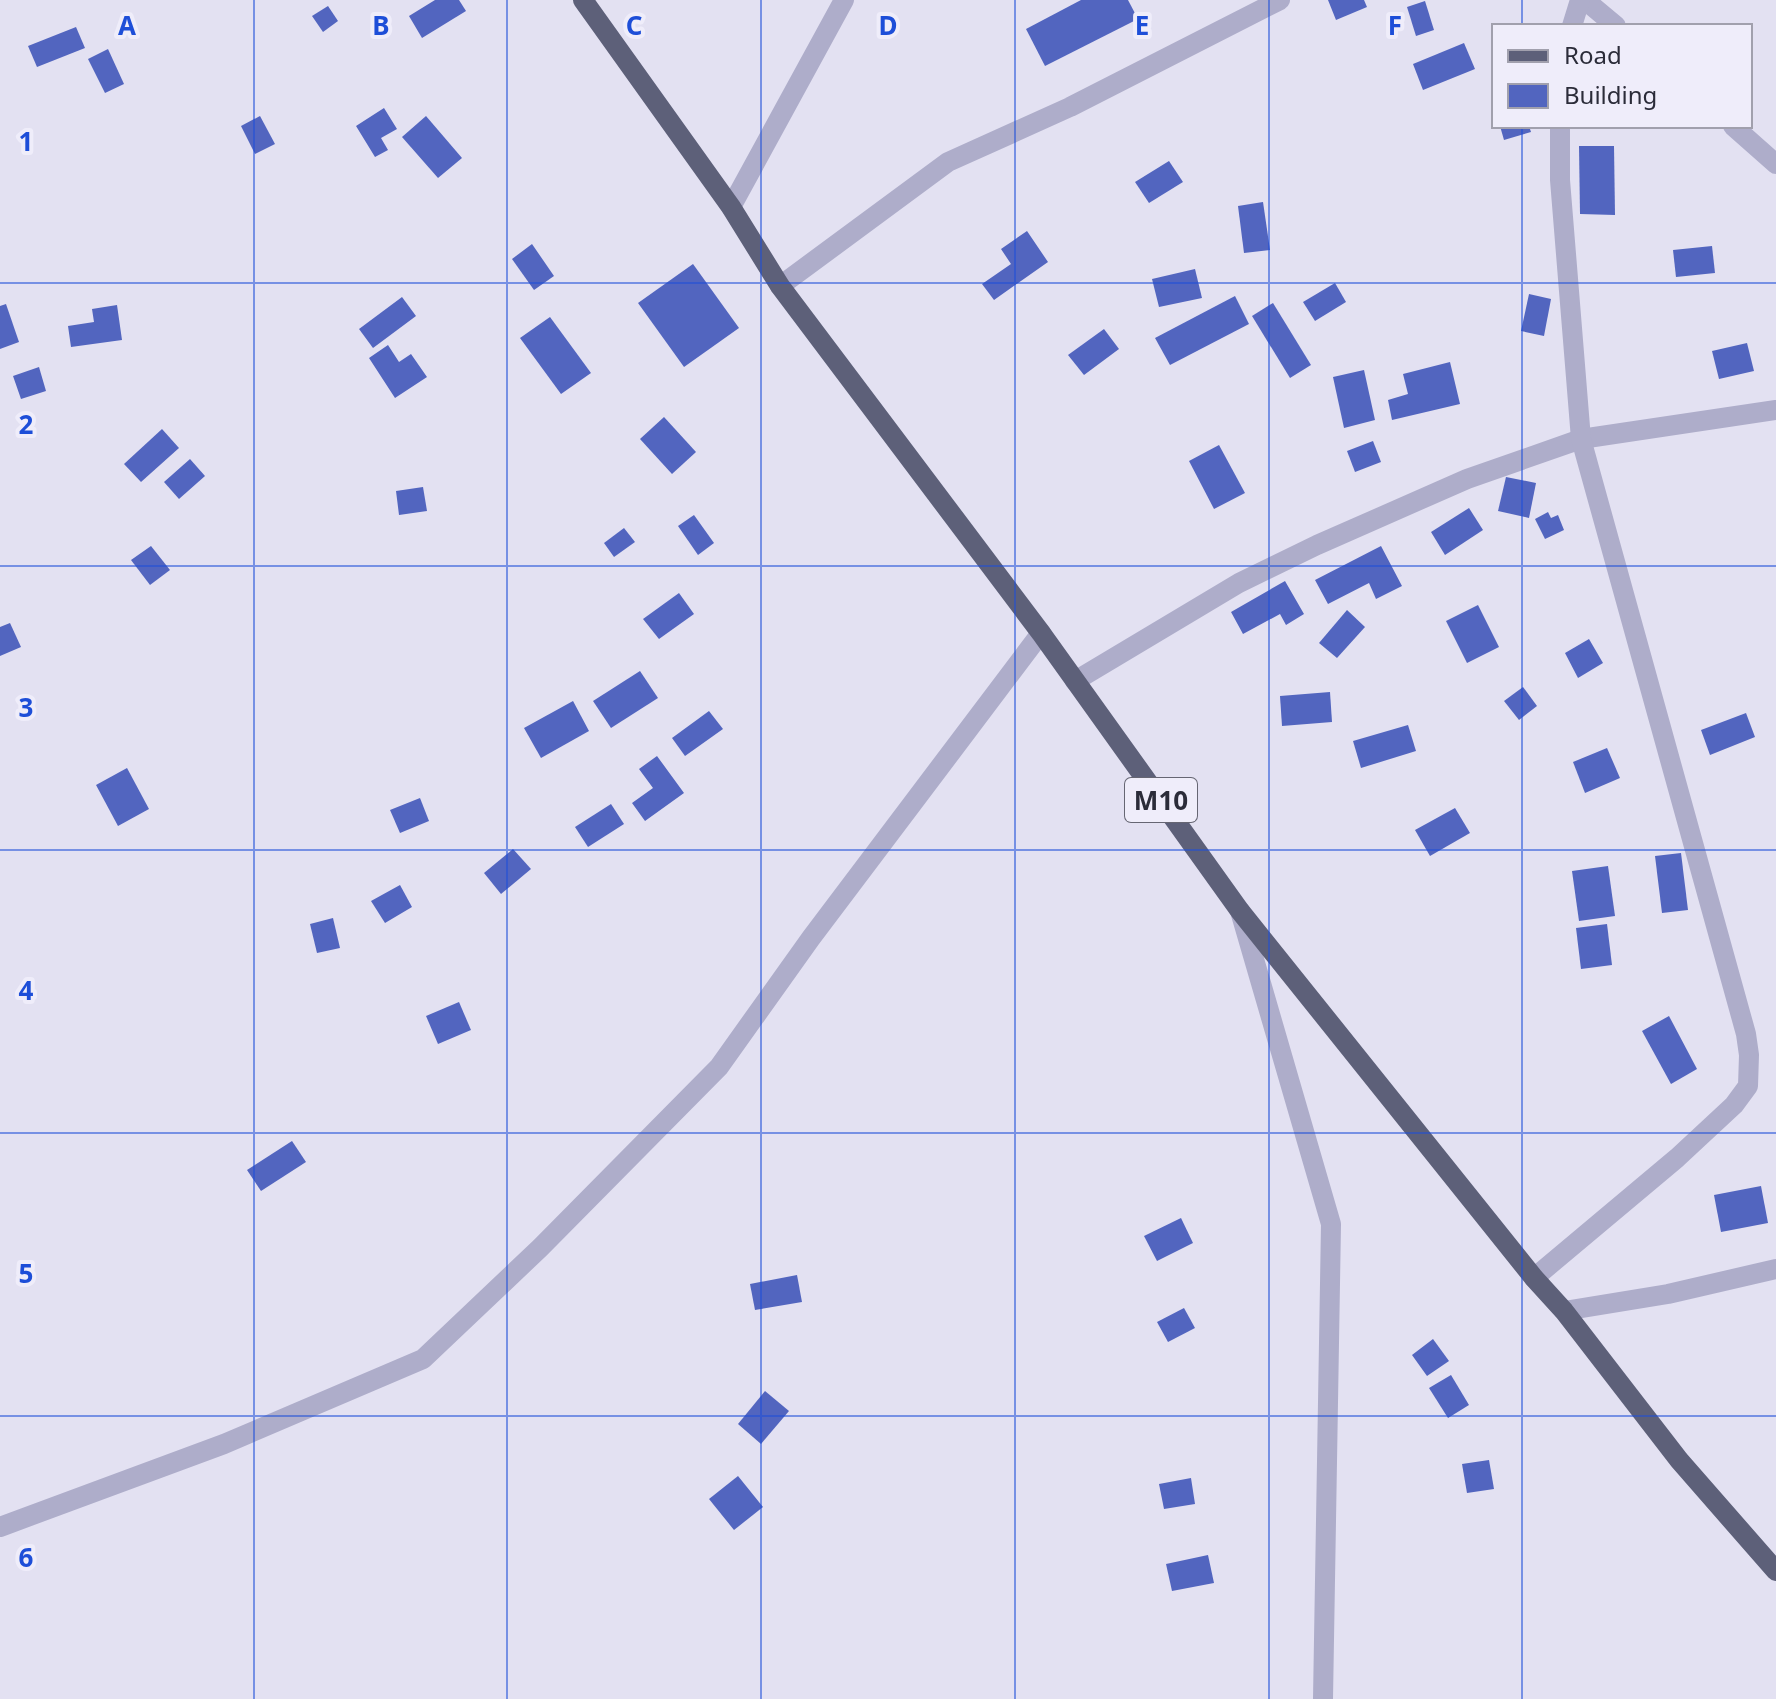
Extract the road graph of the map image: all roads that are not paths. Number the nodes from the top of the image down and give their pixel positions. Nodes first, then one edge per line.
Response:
1 (583, 0) edge
2 (844, 0) edge
3 (1280, 0) edge
4 (1582, 0) edge
5 (1573, 24) edge
6 (1613, 24) edge
7 (1560, 128) edge
8 (1735, 128) edge
9 (1776, 164) edge
10 (731, 207) junction
11 (780, 286) junction
12 (1776, 410) edge
13 (1581, 439) junction
14 (1041, 633) junction
15 (1075, 681) junction
16 (1240, 911) junction
17 (1776, 1269) edge
18 (1534, 1278) junction
19 (1564, 1311) junction
20 (0, 1527) edge
21 (1776, 1571) edge
22 (1323, 1699) edge

1 - 10 main road, M10
2 - 10 street
3 - 11 street
4 - 5 street
4 - 6 street
7 - 13 street
8 - 9 street
10 - 11 main road, M10
11 - 14 main road, M10
12 - 13 street
13 - 15 street
13 - 18 street
14 - 15 main road, M10
14 - 20 street
15 - 16 main road, M10
16 - 18 main road, M10
16 - 22 street
17 - 19 street
18 - 19 main road, M10
19 - 21 main road, M10

